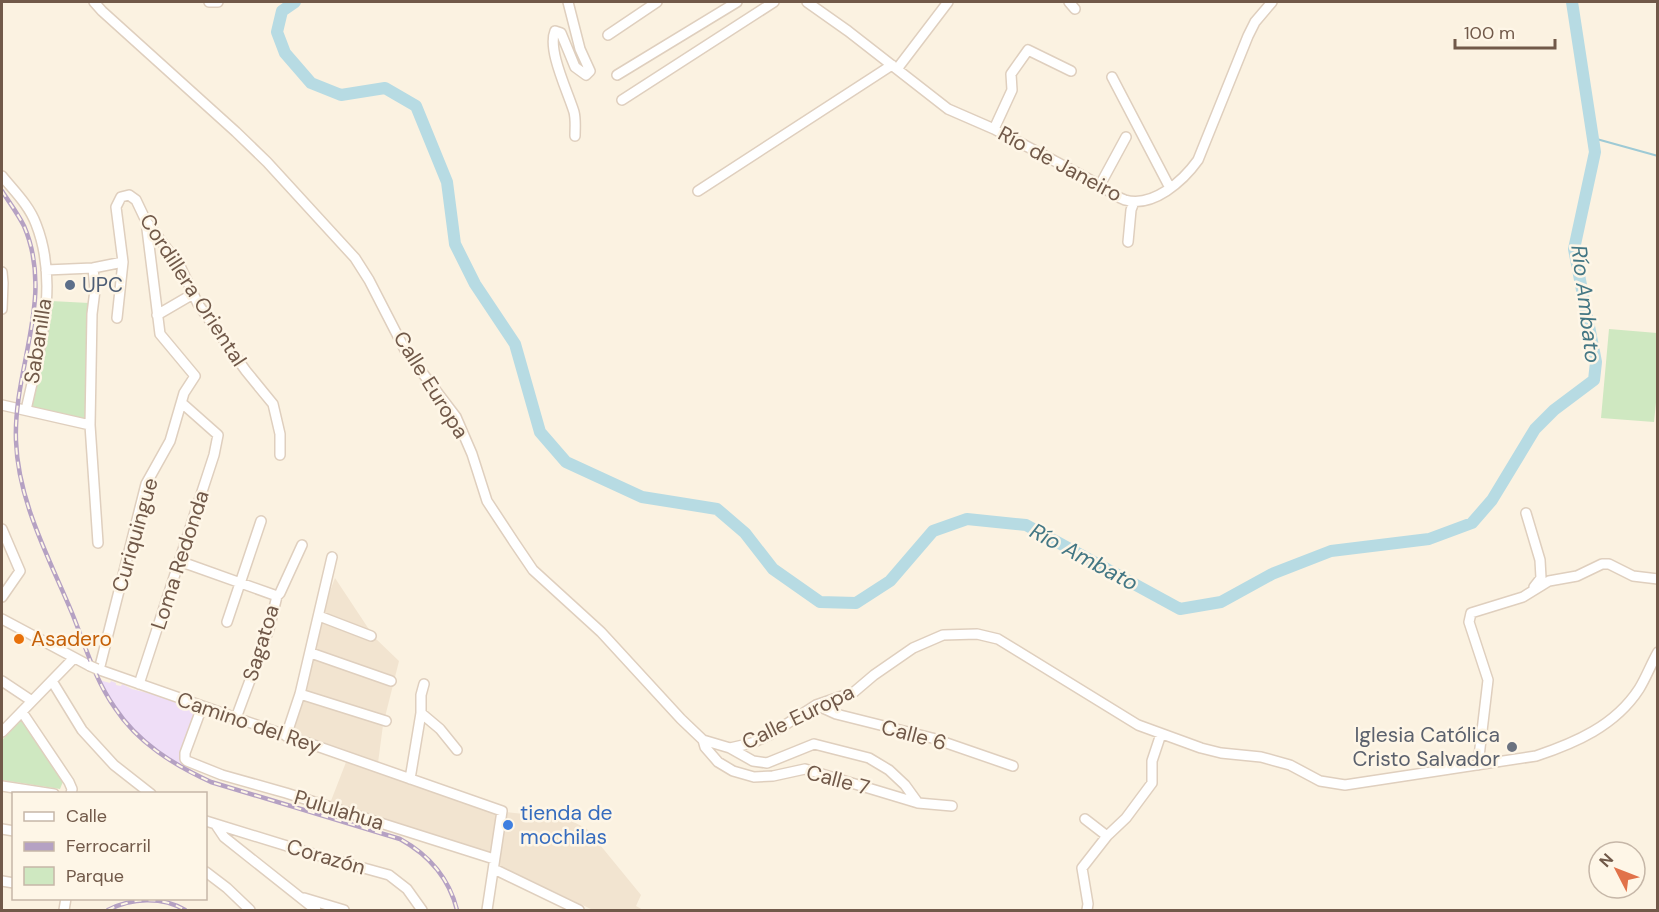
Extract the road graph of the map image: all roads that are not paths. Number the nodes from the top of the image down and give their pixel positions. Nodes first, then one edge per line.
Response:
1 (94, 2) edge
2 (209, 2) edge
3 (218, 2) edge
4 (568, 2) edge
5 (657, 2) edge
6 (737, 2) edge
7 (774, 2) edge
8 (807, 2) edge
9 (948, 2) edge
10 (1272, 2) edge
11 (723, 5) edge
12 (608, 34) dead end
13 (895, 67) junction
14 (1071, 71) dead end
15 (617, 75) dead end
16 (1112, 77) dead end
17 (622, 100) dead end
18 (993, 129) junction
19 (575, 136) dead end
20 (1126, 136) dead end
21 (2, 176) edge
22 (1100, 185) junction
23 (1170, 188) junction
24 (698, 191) dead end
25 (1134, 202) junction
26 (146, 221) junction
27 (1128, 242) dead end
28 (123, 262) junction
29 (93, 268) junction
30 (46, 270) junction
31 (2, 272) edge
32 (193, 294) junction
33 (2, 309) edge
34 (157, 315) junction
35 (117, 318) dead end
36 (183, 404) junction
37 (2, 405) edge
38 (26, 411) junction
39 (90, 425) junction
40 (280, 455) dead end
41 (1526, 513) dead end
42 (261, 521) dead end
43 (2, 529) edge
44 (98, 543) dead end
45 (302, 545) dead end
46 (332, 557) dead end
47 (179, 561) junction
48 (1658, 579) edge
49 (240, 584) junction
50 (1529, 594) junction
51 (277, 596) junction
52 (2, 597) edge
53 (319, 616) junction
54 (2, 619) edge
55 (227, 622) dead end
56 (371, 636) dead end
57 (1658, 652) edge
58 (311, 653) junction
59 (73, 659) junction
60 (95, 669) junction
61 (2, 681) edge
62 (52, 681) junction
63 (391, 681) dead end
64 (139, 684) junction
65 (424, 684) dead end
66 (300, 694) junction
67 (32, 701) junction
68 (816, 705) junction
69 (202, 706) junction
70 (22, 712) junction
71 (421, 713) junction
72 (236, 718) junction
73 (386, 721) dead end
74 (2, 732) edge
75 (1161, 734) junction
76 (286, 736) junction
77 (703, 740) junction
78 (730, 748) junction
79 (457, 750) dead end
80 (1478, 765) junction
81 (1013, 766) dead end
82 (410, 779) junction
83 (2, 786) edge
84 (41, 792) edge
85 (71, 792) edge
86 (148, 792) edge
87 (918, 803) junction
88 (952, 806) dead end
89 (1085, 819) dead end
90 (207, 821) edge
91 (216, 825) junction
92 (1107, 836) junction
93 (494, 864) junction
94 (207, 873) edge
95 (299, 896) junction
96 (250, 910) edge
97 (316, 910) edge
98 (344, 910) edge
99 (422, 910) edge
100 (488, 910) edge
101 (579, 910) edge
102 (1087, 910) edge

1 - 77 street, Calle Europa
2 - 3 street
4 - 19 street
5 - 12 street
6 - 11 street
7 - 17 street
8 - 13 street, Río de Janeiro
9 - 13 street
10 - 23 street, Río de Janeiro
11 - 15 street
13 - 18 street, Río de Janeiro
13 - 24 street
14 - 18 street
16 - 23 street
18 - 22 street, Río de Janeiro
20 - 22 street
21 - 30 street, Sabanilla
22 - 25 street, Río de Janeiro
23 - 25 street, Río de Janeiro
25 - 27 street
26 - 28 street, Cordillera Oriental
26 - 32 street, Cordillera Oriental
26 - 34 street
28 - 29 street
28 - 35 street
29 - 30 street
29 - 39 street
30 - 38 street, Sabanilla
31 - 33 street
32 - 34 street
32 - 40 street, Cordillera Oriental
34 - 36 street, Curiquingue
36 - 47 street, Loma Redonda
36 - 60 street, Curiquingue
37 - 38 street
38 - 39 street
39 - 44 street
41 - 50 street
42 - 49 street
43 - 52 street
45 - 51 street
46 - 53 street
47 - 49 street, Sagatoa
47 - 64 street, Loma Redonda
48 - 50 street
49 - 51 street, Sagatoa
49 - 55 street
50 - 80 street
51 - 72 street, Sagatoa
53 - 56 street
53 - 58 street
54 - 59 street, Camino del Rey
57 - 80 street, Calle Europa
58 - 63 street
58 - 66 street
59 - 60 street, Camino del Rey
59 - 62 street
60 - 64 street, Camino del Rey
61 - 67 street
62 - 67 street
62 - 86 street
64 - 69 street, Camino del Rey
65 - 71 street
66 - 73 street
66 - 76 street
67 - 70 street
68 - 75 street, Calle Europa
68 - 78 street, Calle Europa
68 - 81 street, Calle 6
69 - 72 street, Camino del Rey
69 - 93 street, Pululahua
70 - 74 street
70 - 85 street
71 - 79 street
71 - 82 street
72 - 76 street, Camino del Rey
75 - 80 street, Calle Europa
75 - 92 street
76 - 82 street, Camino del Rey
77 - 78 street, Calle Europa
77 - 87 street, Calle 7
78 - 87 street
82 - 93 street, Camino del Rey
83 - 84 street
87 - 88 street, Calle 7
89 - 92 street
90 - 91 street, Corazón
91 - 95 street
91 - 99 street, Corazón
92 - 102 street
93 - 100 street
93 - 101 street, Pululahua
94 - 96 street
95 - 97 street
95 - 98 street

